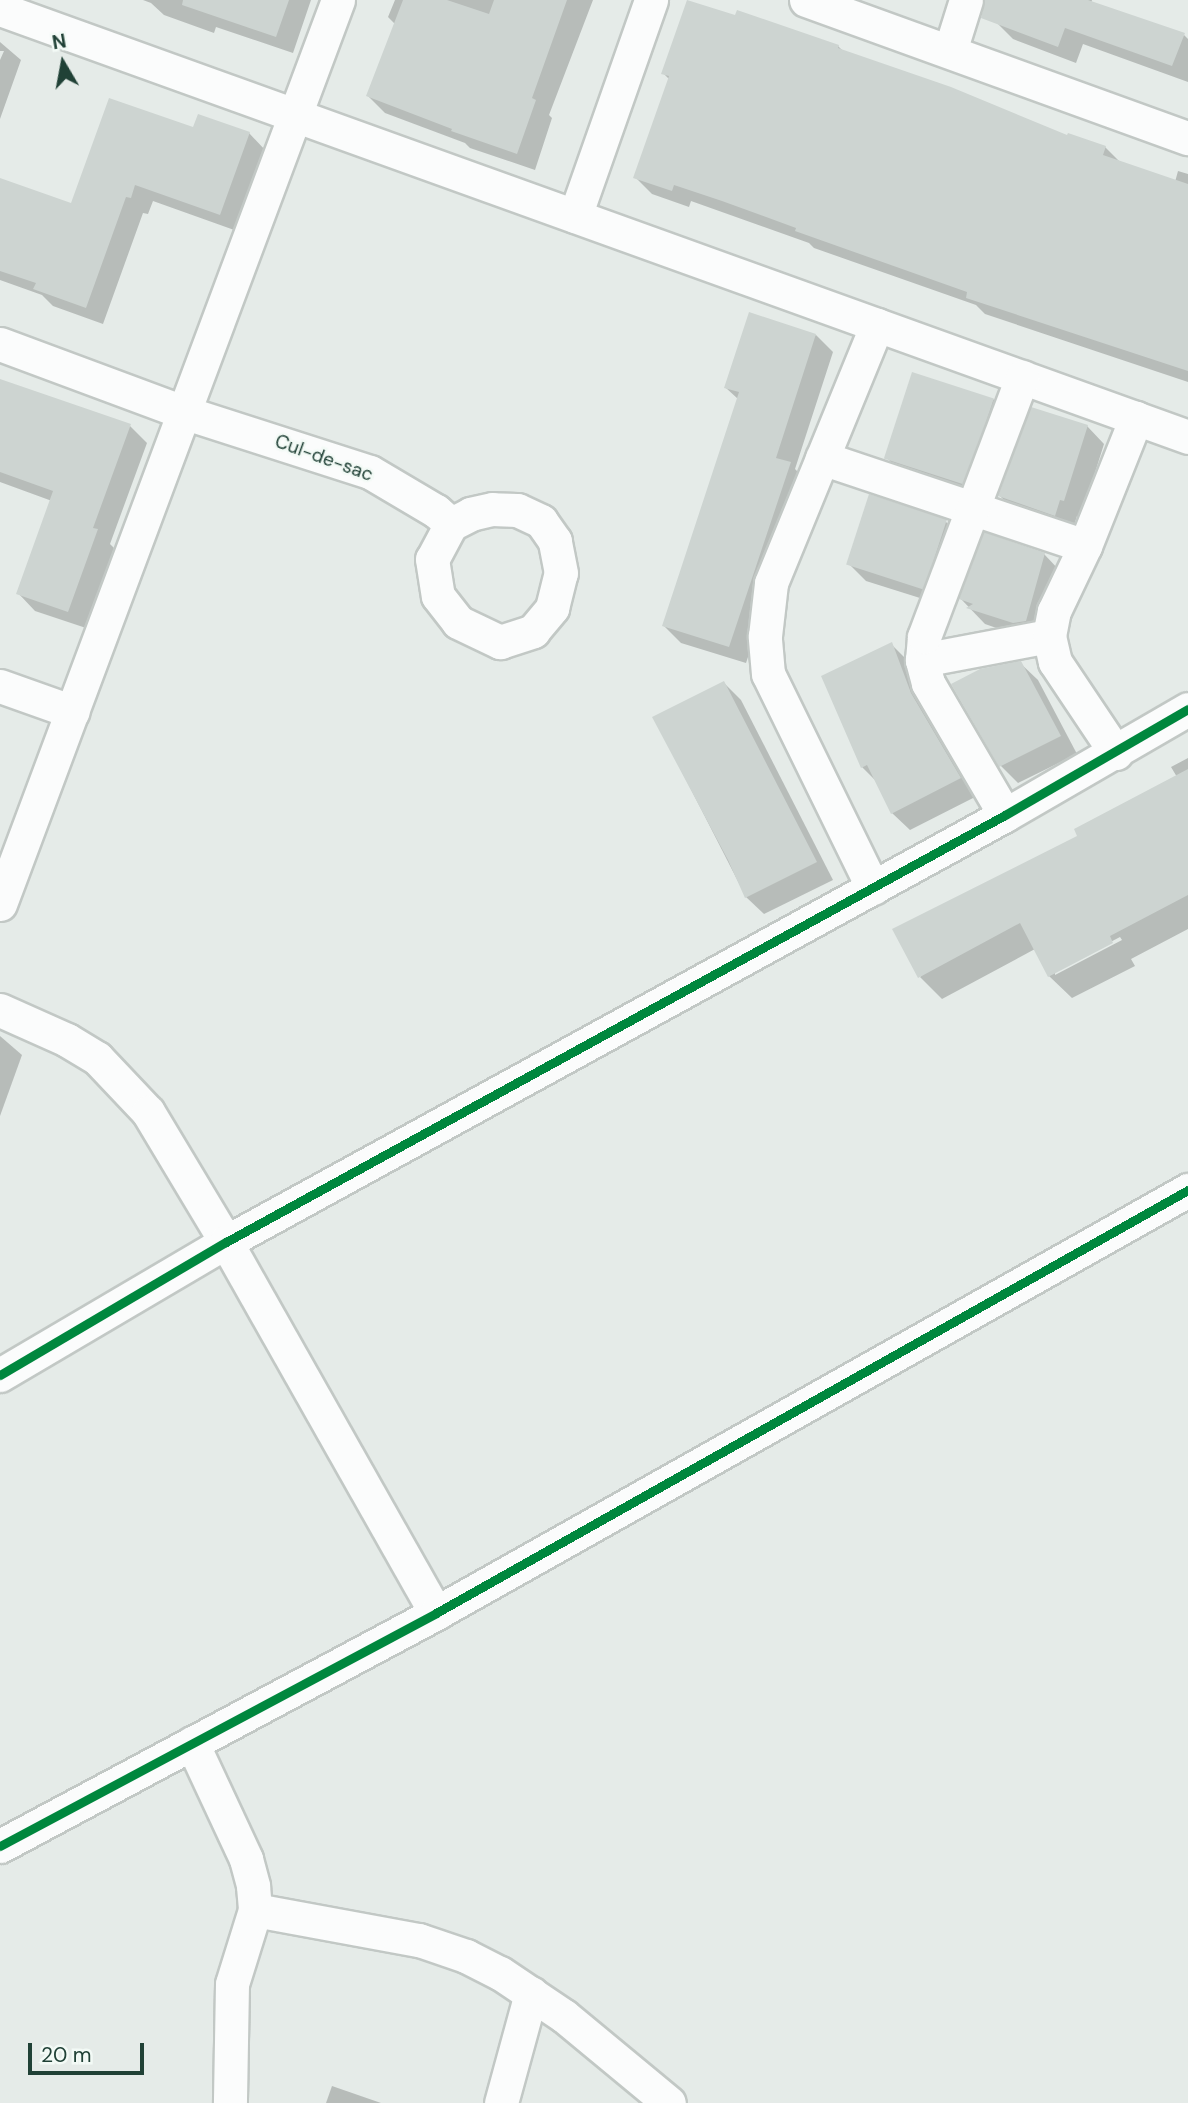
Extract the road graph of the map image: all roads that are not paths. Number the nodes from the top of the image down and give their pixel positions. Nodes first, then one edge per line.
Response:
1 (338, 0) edge
2 (651, 0) edge
3 (806, 0) edge
4 (966, 0) edge
5 (0, 9) edge
6 (950, 51) junction
7 (296, 115) junction
8 (1188, 138) edge
9 (575, 216) junction
10 (877, 325) junction
11 (0, 344) edge
12 (1022, 377) junction
13 (186, 413) junction
14 (1136, 418) junction
15 (1188, 437) edge
16 (822, 458) junction
17 (971, 508) junction
18 (451, 524) dead end
19 (1085, 546) junction
20 (1049, 636) junction
21 (922, 660) junction
22 (0, 686) edge
23 (1188, 709) edge
24 (73, 712) junction
25 (1116, 753) junction
26 (1005, 815) junction
27 (873, 888) junction
28 (0, 904) edge
29 (0, 1010) edge
30 (1188, 1190) edge
31 (226, 1242) junction
32 (0, 1375) edge
33 (436, 1613) junction
34 (192, 1743) junction
35 (0, 1846) edge
36 (255, 1910) junction
37 (531, 1993) junction
38 (230, 2103) edge
39 (501, 2103) edge
40 (669, 2103) edge

1 - 7 street
2 - 9 street
3 - 6 street
4 - 6 street
5 - 7 street
6 - 8 street
7 - 9 street
7 - 13 street
9 - 10 street
10 - 12 street
10 - 16 street
11 - 13 street, Cul-de-sac
12 - 14 street
12 - 17 street
13 - 18 street, Cul-de-sac
13 - 24 street
14 - 15 street
14 - 19 street
16 - 17 street
16 - 27 street
17 - 19 street
17 - 21 street
19 - 20 street
20 - 21 street
20 - 25 street
21 - 26 street
22 - 24 street
23 - 25 street
24 - 28 street
25 - 26 street
26 - 27 street
27 - 31 street
29 - 31 street
30 - 33 street
31 - 32 street
31 - 33 street
33 - 34 street
34 - 35 street
34 - 36 street
36 - 37 street
36 - 38 street
37 - 39 street
37 - 40 street

